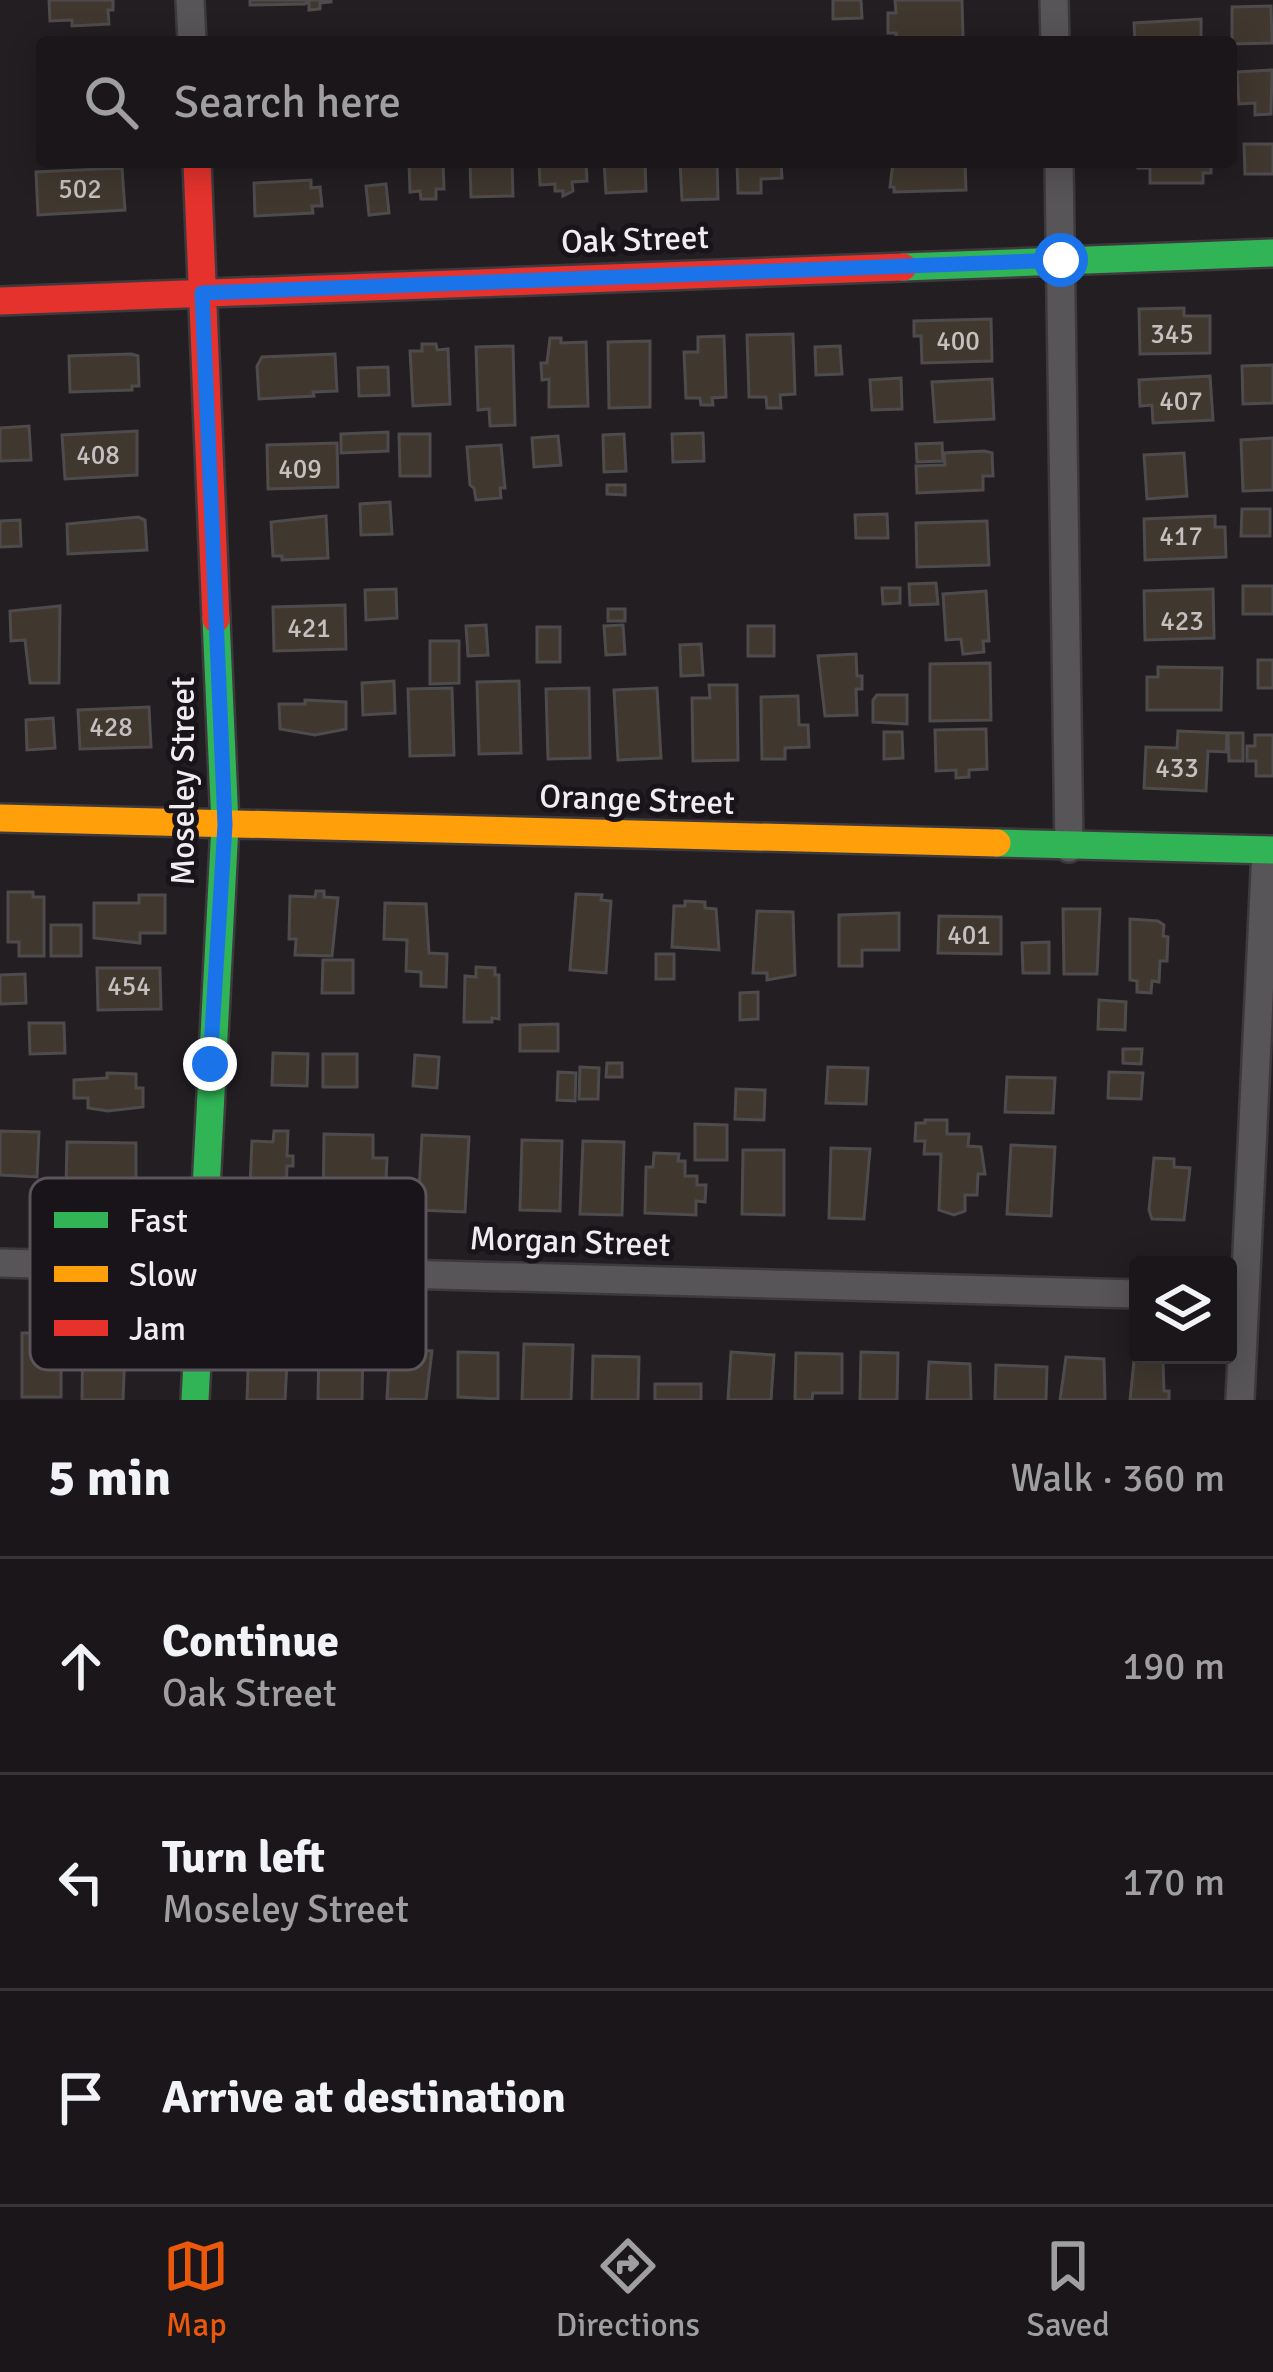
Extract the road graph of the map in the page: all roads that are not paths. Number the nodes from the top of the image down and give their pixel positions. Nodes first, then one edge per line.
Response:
1 (190, 0) edge
2 (1054, 0) edge
3 (192, 36) edge
4 (1055, 36) edge
5 (197, 168) edge
6 (1059, 168) edge
7 (1273, 253) edge
8 (1061, 260) junction
9 (202, 293) junction
10 (0, 301) edge
11 (0, 818) edge
12 (225, 825) junction
13 (1069, 848) junction
14 (1269, 850) edge
15 (206, 1178) edge
16 (0, 1263) edge
17 (30, 1264) edge
18 (426, 1275) edge
19 (1129, 1294) edge
20 (1248, 1297) edge
21 (196, 1370) edge
22 (195, 1400) edge
23 (1240, 1400) edge

1 - 3 street
2 - 4 street
5 - 9 street, Moseley Street
6 - 8 street
7 - 8 street, Oak Street
8 - 9 street, Oak Street
8 - 13 street
9 - 10 street, Oak Street
9 - 12 street, Moseley Street
11 - 12 street, Orange Street
12 - 13 street, Orange Street
12 - 15 street, Moseley Street
13 - 14 street, Orange Street
14 - 20 street
16 - 17 street, Morgan Street
18 - 19 street, Morgan Street
20 - 23 street
21 - 22 street, Moseley Street

